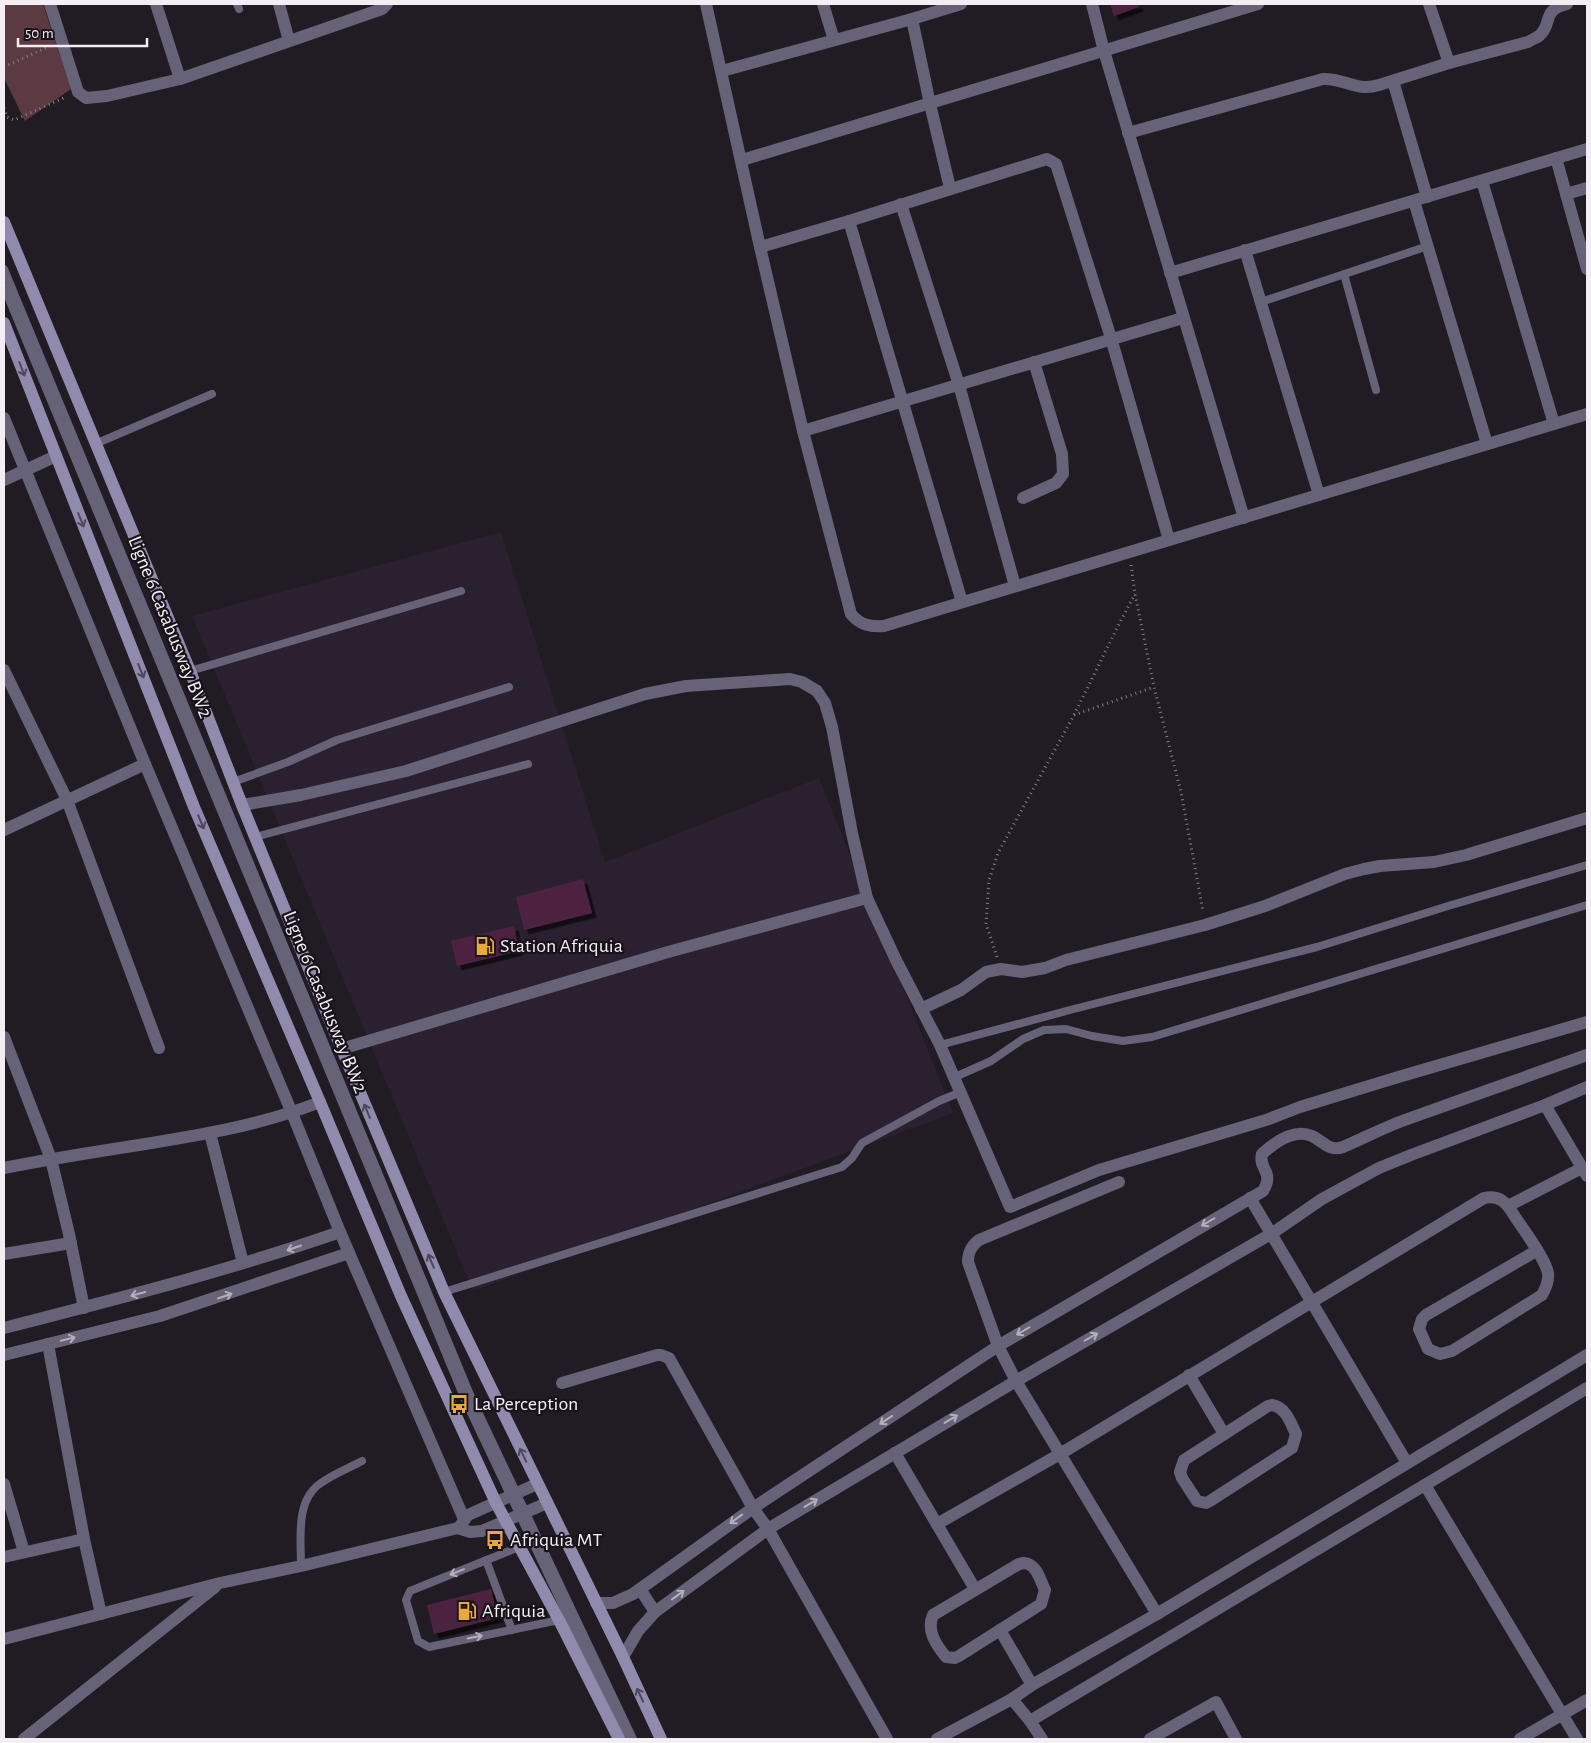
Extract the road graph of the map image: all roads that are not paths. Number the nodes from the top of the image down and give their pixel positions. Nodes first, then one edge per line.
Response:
1 (50, 4) edge
2 (156, 4) edge
3 (278, 4) edge
4 (387, 4) edge
5 (706, 4) edge
6 (823, 4) edge
7 (962, 4) edge
8 (1092, 4) edge
9 (1258, 4) edge
10 (1430, 4) edge
11 (1567, 4) edge
12 (912, 19) junction
13 (834, 40) junction
14 (289, 41) junction
15 (1104, 51) junction
16 (1449, 63) junction
17 (722, 71) junction
18 (180, 80) junction
19 (1393, 81) junction
20 (930, 104) junction
21 (1128, 133) junction
22 (1587, 149) edge
23 (1556, 158) junction
24 (742, 160) junction
25 (1482, 181) junction
26 (950, 188) junction
27 (1587, 188) edge
28 (1566, 194) junction
29 (1427, 197) junction
30 (1414, 201) junction
31 (901, 204) junction
32 (4, 222) edge
33 (848, 222) junction
34 (1428, 246) junction
35 (760, 247) junction
36 (1245, 250) junction
37 (4, 269) edge
38 (1587, 270) edge
39 (1170, 273) junction
40 (1344, 274) junction
41 (4, 287) edge
42 (1260, 302) junction
43 (1183, 318) junction
44 (4, 323) edge
45 (1111, 338) junction
46 (1034, 362) junction
47 (959, 385) junction
48 (1376, 390) dead end
49 (212, 394) dead end
50 (902, 403) junction
51 (1587, 414) edge
52 (4, 418) edge
53 (1554, 424) junction
54 (803, 431) junction
55 (95, 444) junction
56 (1487, 444) junction
57 (56, 456) junction
58 (25, 470) junction
59 (4, 480) edge
60 (1318, 495) junction
61 (1023, 498) dead end
62 (1244, 518) junction
63 (1170, 540) junction
64 (1016, 586) junction
65 (461, 591) dead end
66 (962, 602) junction
67 (4, 670) edge
68 (190, 671) junction
69 (509, 687) dead end
70 (145, 764) junction
71 (528, 764) dead end
72 (233, 782) junction
73 (67, 800) junction
74 (242, 805) junction
75 (1587, 818) edge
76 (4, 830) edge
77 (256, 837) junction
78 (1587, 865) edge
79 (867, 898) junction
80 (1587, 905) edge
81 (921, 1009) junction
82 (1587, 1022) edge
83 (4, 1037) edge
84 (940, 1045) junction
85 (159, 1048) dead end
86 (341, 1048) junction
87 (1587, 1055) edge
88 (954, 1077) junction
89 (1587, 1086) edge
90 (961, 1092) junction
91 (320, 1102) junction
92 (1545, 1105) junction
93 (292, 1113) junction
94 (210, 1133) junction
95 (51, 1159) junction
96 (4, 1168) edge
97 (1585, 1172) edge
98 (1119, 1182) dead end
99 (1250, 1198) junction
100 (1508, 1206) junction
101 (340, 1232) junction
102 (1271, 1234) junction
103 (71, 1243) junction
104 (1536, 1251) junction
105 (4, 1254) edge
106 (349, 1254) junction
107 (243, 1263) junction
108 (444, 1292) junction
109 (1311, 1301) junction
110 (84, 1308) junction
111 (4, 1328) edge
112 (48, 1344) junction
113 (998, 1346) junction
114 (4, 1355) edge
115 (1587, 1355) edge
116 (1189, 1375) junction
117 (1016, 1380) junction
118 (562, 1383) dead end
119 (1587, 1388) edge
120 (1224, 1434) junction
121 (895, 1453) junction
122 (1060, 1454) junction
123 (362, 1461) dead end
124 (1407, 1463) junction
125 (4, 1484) edge
126 (537, 1484) junction
127 (1425, 1486) junction
128 (514, 1495) junction
129 (496, 1503) junction
130 (547, 1503) junction
131 (752, 1508) junction
132 (523, 1514) junction
133 (506, 1522) junction
134 (461, 1524) junction
135 (937, 1524) junction
136 (768, 1529) junction
137 (84, 1539) junction
138 (519, 1547) junction
139 (24, 1552) junction
140 (4, 1557) edge
141 (486, 1560) junction
142 (301, 1566) junction
143 (220, 1583) junction
144 (640, 1589) junction
145 (975, 1589) junction
146 (596, 1603) junction
147 (655, 1612) junction
148 (101, 1614) junction
149 (1157, 1614) junction
150 (559, 1620) junction
151 (512, 1630) junction
152 (1000, 1630) junction
153 (4, 1639) edge
154 (623, 1657) junction
155 (1032, 1685) junction
156 (1012, 1698) junction
157 (1587, 1700) edge
158 (1563, 1714) junction
159 (1030, 1721) junction
160 (24, 1739) edge
161 (619, 1739) edge
162 (626, 1739) edge
163 (633, 1739) edge
164 (661, 1739) edge
165 (888, 1739) edge
166 (937, 1739) edge
167 (1042, 1739) edge
168 (1150, 1739) edge
169 (1236, 1739) edge
170 (1520, 1739) edge
171 (1577, 1739) edge

1 - 18 street
2 - 18 street
3 - 14 street
4 - 14 street
5 - 17 street
6 - 13 street
7 - 12 street
8 - 15 street
9 - 15 street
10 - 16 street
11 - 16 street
12 - 13 street
12 - 20 street
13 - 17 street
14 - 18 street
15 - 20 street
15 - 21 street
16 - 19 street
17 - 24 street
19 - 21 street
19 - 29 street
20 - 24 street
20 - 26 street
21 - 39 street
22 - 23 street
23 - 25 street
23 - 28 street
24 - 35 street
25 - 29 street
25 - 53 street
26 - 31 street
26 - 45 street
27 - 28 street
28 - 38 street
29 - 30 street
30 - 34 street
30 - 36 street
31 - 33 street
31 - 47 street
32 - 55 main road
33 - 35 street
33 - 50 street
34 - 40 lane
34 - 56 street
35 - 54 street
36 - 39 street
36 - 42 street
37 - 128 lane, Ligne 6 Casabusway BW2
39 - 43 street
40 - 42 lane
40 - 48 lane
41 - 128 lane, Ligne 6 Casabusway BW2
42 - 60 street
43 - 45 street
43 - 62 street
44 -> 57 main road
45 - 46 street
45 - 63 street
46 - 47 street
46 - 61 street
47 - 50 street
47 - 64 street
49 - 55 lane
50 - 54 street
50 - 66 street
51 - 53 street
52 - 58 street
53 - 56 street
54 - 66 street
55 - 68 main road
56 - 60 street
57 - 58 street
57 -> 91 main road
58 - 59 street
58 - 70 street
60 - 62 street
62 - 63 street
63 - 64 street
64 - 66 street
65 - 68 lane
67 - 73 street
68 - 72 main road
69 - 72 lane
70 - 73 street
70 - 93 street
71 - 77 lane
72 - 74 main road
73 - 76 street
73 - 85 street
74 - 77 main road
74 - 79 street
75 - 81 street
77 - 86 main road
78 - 84 lane
79 - 81 street
79 - 86 street
80 - 88 lane
81 - 84 street
82 - 90 street
83 - 95 street
84 - 88 street
108 -> 86 main road
87 - 99 street
88 - 90 street
89 - 92 street
90 - 108 lane
91 - 93 street
91 - 129 main road
92 - 97 street
92 - 102 street
93 - 94 street
93 - 101 street
94 - 95 street
94 - 107 street
95 - 96 street
95 - 103 street
97 - 100 street
98 - 113 street
99 - 102 street
99 -> 113 street
100 - 104 street
100 - 109 street
101 - 106 street
101 -> 107 street
102 - 109 street
117 -> 102 street
103 - 105 street
103 - 110 street
104 - 104 street
112 -> 106 street
106 - 134 street
107 -> 110 street
126 -> 108 main road
109 - 116 street
109 - 124 street
110 - 111 street
112 - 114 street
112 - 137 street
113 - 117 street
113 -> 131 street
115 - 124 street
116 - 120 street
116 - 122 street
121 -> 117 street
117 - 122 street
118 - 131 street
119 - 127 street
120 - 120 street
121 - 135 street
136 -> 121 street
122 - 135 street
122 - 149 street
123 - 142 lane
124 - 149 street
125 - 139 street
126 - 128 street
126 - 130 main road
127 - 158 street
127 - 159 street
128 - 129 street
128 - 132 lane, Ligne 6 Casabusway BW2
129 - 133 main road
129 - 134 street
130 - 132 street
130 - 146 main road
131 - 136 street
131 -> 144 street
132 - 133 street
132 - 162 lane, Ligne 6 Casabusway BW2
132 - 163 lane, Ligne 6 Casabusway BW2
133 - 134 street
133 - 138 main road
134 - 142 street
135 - 145 street
147 -> 136 street
136 - 165 street
137 - 139 street
137 - 148 street
138 - 141 lane
138 - 150 main road
139 - 140 street
141 - 151 lane
141 -> 151 lane
142 - 143 street
143 - 148 street
143 - 160 street
144 - 146 street
144 - 147 street
145 - 152 street
145 - 152 street
146 - 154 main road
147 - 154 street
148 - 153 street
149 - 155 street
150 - 151 lane
150 - 161 main road
152 - 155 street
164 -> 154 main road
155 - 156 street
156 - 159 street
156 - 166 street
157 - 158 street
158 - 170 street
158 - 171 street
159 - 167 street
168 - 169 street

